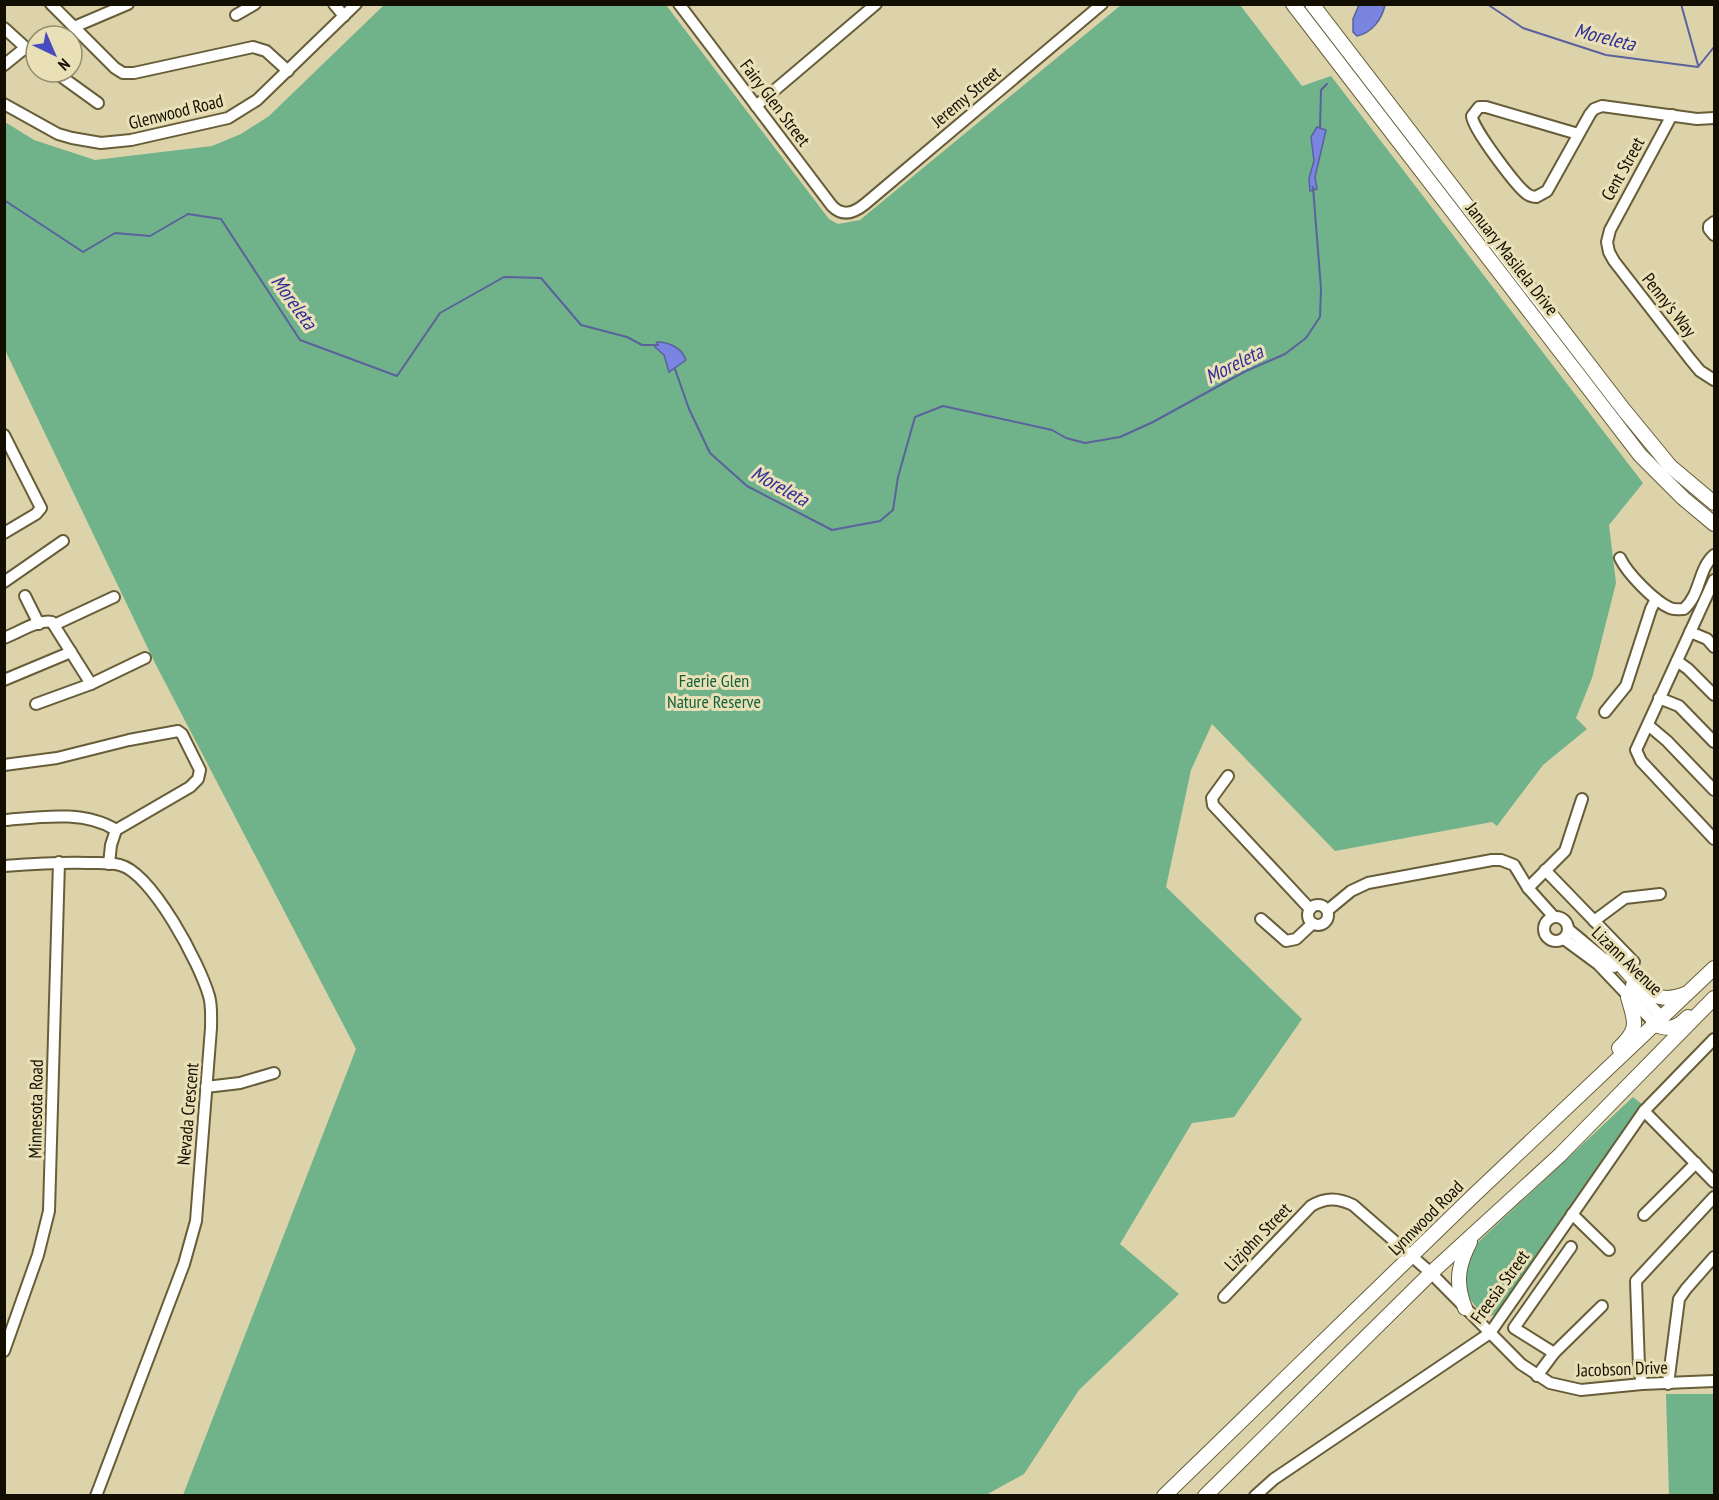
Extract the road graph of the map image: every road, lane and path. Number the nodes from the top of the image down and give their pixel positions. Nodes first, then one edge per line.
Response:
1 (51, 4) edge
2 (128, 4) edge
3 (255, 4) edge
4 (334, 4) edge
5 (356, 4) edge
6 (679, 4) edge
7 (876, 4) edge
8 (1102, 4) edge
9 (1293, 4) edge
10 (1312, 4) edge
11 (236, 15) dead end
12 (345, 16) junction
13 (71, 24) edge
14 (81, 24) edge
15 (4, 28) edge
16 (84, 37) edge
17 (24, 47) edge
18 (24, 49) edge
19 (4, 65) edge
20 (288, 71) junction
21 (71, 84) edge
22 (4, 104) edge
23 (98, 104) dead end
24 (756, 106) junction
25 (1672, 115) junction
26 (1714, 118) edge
27 (1578, 134) junction
28 (850, 213) joint
29 (1714, 222) edge
30 (1714, 235) edge
31 (1607, 242) joint
32 (1714, 380) edge
33 (5, 438) edge
34 (1714, 503) edge
35 (1714, 524) edge
36 (4, 533) edge
37 (63, 541) dead end
38 (1714, 555) edge
39 (1620, 558) dead end
40 (1714, 580) edge
41 (4, 582) edge
42 (25, 596) dead end
43 (114, 597) dead end
44 (1711, 597) edge
45 (1656, 599) junction
46 (39, 624) junction
47 (54, 625) junction
48 (1690, 632) junction
49 (4, 638) edge
50 (1714, 647) edge
51 (71, 652) junction
52 (145, 658) dead end
53 (1677, 661) junction
54 (4, 680) edge
55 (91, 684) junction
56 (1714, 695) edge
57 (1659, 698) junction
58 (36, 704) dead end
59 (1605, 712) dead end
60 (1648, 725) junction
61 (1714, 741) edge
62 (4, 765) edge
63 (1228, 776) dead end
64 (1714, 790) edge
65 (1582, 799) dead end
66 (4, 820) edge
67 (116, 830) junction
68 (1714, 840) edge
69 (59, 862) junction
70 (109, 864) junction
71 (4, 866) edge
72 (1545, 870) junction
73 (1528, 888) junction
74 (1660, 894) dead end
75 (1537, 900) junction
76 (1310, 909) junction
77 (1328, 910) junction
78 (1554, 917) junction
79 (1261, 919) dead end
80 (1594, 921) junction
81 (1312, 924) junction
82 (1544, 925) junction
83 (1566, 934) junction
84 (1609, 962) junction
85 (1634, 962) dead end
86 (1714, 968) edge
87 (1714, 990) edge
88 (1687, 994) junction
89 (1628, 997) junction
90 (1714, 998) edge
91 (1663, 1023) junction
92 (1714, 1039) edge
93 (1658, 1055) junction
94 (274, 1073) dead end
95 (206, 1087) junction
96 (1567, 1109) junction
97 (1644, 1112) junction
98 (1696, 1163) junction
99 (1714, 1182) edge
100 (1714, 1197) edge
101 (1572, 1215) junction
102 (1644, 1215) dead end
103 (1475, 1232) junction
104 (1571, 1247) dead end
105 (1609, 1250) dead end
106 (1413, 1256) junction
107 (1714, 1257) edge
108 (1431, 1273) junction
109 (1224, 1296) dead end
110 (1602, 1306) dead end
111 (1465, 1308) junction
112 (1490, 1334) junction
113 (4, 1351) edge
114 (1554, 1353) junction
115 (1537, 1376) junction
116 (1714, 1381) edge
117 (1642, 1384) junction
118 (1668, 1384) junction
119 (1259, 1494) edge
120 (96, 1496) edge
121 (1164, 1496) edge
122 (1205, 1496) edge

1 - 13 street
2 - 14 street
3 - 11 street
4 - 12 street
5 - 12 street, Glenwood Road
6 - 24 street, Fairy Glen Street
7 - 24 street
8 - 28 street, Jeremy Street
9 - 35 main road, January Masilela Drive
10 - 34 main road, January Masilela Drive
12 - 20 street, Glenwood Road
15 - 17 street
16 - 20 street
18 - 19 street
20 - 22 street, Glenwood Road
21 - 23 street
24 - 28 street, Fairy Glen Street
25 - 26 street
25 - 27 street
25 - 31 street, Cent Street
27 - 27 street
29 - 30 street
31 - 32 street, Penny's Way
33 - 36 street
37 - 41 street
38 - 45 street
39 - 45 street
40 - 44 street
42 - 46 street
43 - 47 street
44 - 48 street
45 - 59 street
46 - 47 street
46 - 49 street
47 - 51 street
48 - 50 street
48 - 53 street
51 - 54 street
51 - 55 street
52 - 55 street
53 - 56 street
53 - 57 street
55 - 58 street
57 - 60 street
57 - 61 street
60 - 64 street
60 - 68 street
62 - 67 street
63 - 76 street
65 - 72 street
66 - 67 street
67 - 70 street
69 - 70 street, Nevada Crescent
69 - 71 street, Nevada Crescent
69 - 113 street, Minnesota Road
70 - 95 street, Nevada Crescent
72 - 73 street
72 - 80 street, Lizann Avenue
73 - 75 street
73 - 77 street
74 - 80 street
75 - 78 street
75 - 82 street
76 - 77 street
76 - 81 street
77 - 81 street
78 - 82 street
78 - 83 street
79 - 81 street
80 - 85 street
82 - 83 street
83 - 84 street, Lizann Avenue
83 - 89 street, Lizann Avenue
84 - 88 main road
84 - 91 street, Lizann Avenue
86 - 88 main road, Lynnwood Road
87 - 91 main road
88 - 91 main road, Lynnwood Road
89 - 91 street, Lizann Avenue
89 - 96 main road
90 - 93 main road
91 - 93 main road
91 - 96 main road, Lynnwood Road
92 - 97 street, Freesia Street
93 - 103 main road
94 - 95 street
95 - 120 street, Nevada Crescent
96 - 106 main road, Lynnwood Road
97 - 98 street
97 - 101 street, Freesia Street
98 - 99 street
98 - 102 street
100 - 117 street
101 - 105 street
101 - 112 street, Freesia Street
103 - 108 main road
103 - 111 main road
104 - 114 street
106 - 108 street, Jacobson Drive
106 - 109 street, Lizjohn Street
106 - 121 main road, Lynnwood Road
107 - 118 street
108 - 111 street, Jacobson Drive
108 - 122 main road
110 - 114 street
111 - 112 street, Jacobson Drive
112 - 115 street, Jacobson Drive
112 - 119 street, Freesia Street
114 - 115 street
115 - 117 street, Jacobson Drive
116 - 118 street, Jacobson Drive
117 - 118 street, Jacobson Drive

